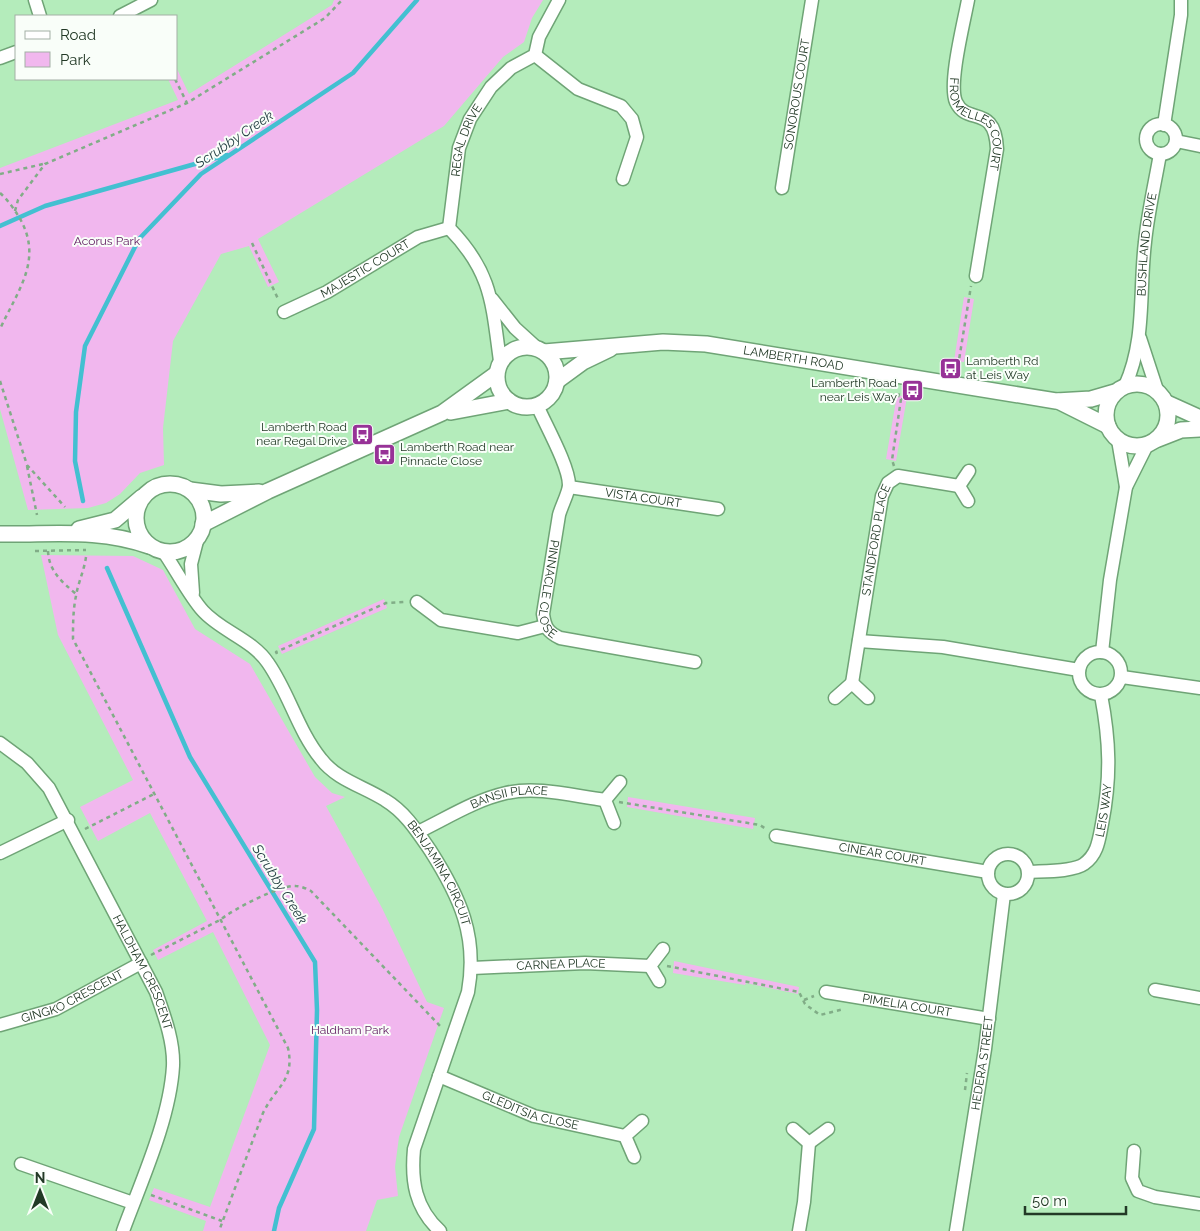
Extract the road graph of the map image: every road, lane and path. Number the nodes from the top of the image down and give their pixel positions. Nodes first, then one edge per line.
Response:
1 (35, 0) edge
2 (151, 0) edge
3 (342, 0) edge
4 (559, 0) edge
5 (812, 0) edge
6 (968, 0) edge
7 (1180, 0) edge
8 (40, 15) edge
9 (122, 15) edge
10 (15, 52) edge
11 (535, 55) junction
12 (0, 58) edge
13 (176, 80) edge
14 (187, 103) junction
15 (1164, 125) junction
16 (1176, 142) junction
17 (1200, 146) edge
18 (1160, 154) junction
19 (45, 164) junction
20 (0, 174) edge
21 (623, 179) dead end
22 (782, 188) dead end
23 (0, 193) edge
24 (15, 211) junction
25 (449, 228) junction
26 (252, 243) dead end
27 (976, 276) joint
28 (492, 300) junction
29 (284, 312) joint
30 (0, 328) edge
31 (1140, 335) junction
32 (618, 345) junction
33 (540, 350) junction
34 (958, 366) dead end
35 (498, 368) junction
36 (908, 375) junction
37 (0, 382) edge
38 (557, 382) junction
39 (1120, 389) junction
40 (1157, 390) junction
41 (509, 401) junction
42 (1056, 401) junction
43 (1166, 403) junction
44 (537, 405) junction
45 (442, 413) junction
46 (1200, 418) edge
47 (1108, 426) junction
48 (1200, 429) edge
49 (1118, 440) junction
50 (1152, 442) junction
51 (27, 464) junction
52 (969, 471) dead end
53 (898, 476) junction
54 (959, 486) junction
55 (569, 487) junction
56 (1126, 487) junction
57 (190, 490) junction
58 (268, 491) junction
59 (144, 495) junction
60 (968, 501) dead end
61 (65, 507) dead end
62 (718, 509) dead end
63 (37, 515) dead end
64 (201, 530) junction
65 (70, 532) junction
66 (47, 533) junction
67 (0, 534) edge
68 (158, 549) junction
69 (86, 557) dead end
70 (76, 594) junction
71 (193, 594) junction
72 (417, 602) joint
73 (545, 626) junction
74 (859, 641) junction
75 (1102, 652) junction
76 (273, 659) dead end
77 (695, 662) dead end
78 (1079, 670) junction
79 (1122, 677) junction
80 (852, 683) junction
81 (1200, 688) edge
82 (1101, 695) junction
83 (835, 698) dead end
84 (868, 698) dead end
85 (0, 743) edge
86 (620, 782) dead end
87 (154, 794) junction
88 (605, 800) junction
89 (68, 820) junction
90 (614, 823) dead end
91 (418, 832) junction
92 (75, 834) junction
93 (776, 836) joint
94 (0, 853) edge
95 (988, 872) junction
96 (1028, 872) junction
97 (1004, 894) junction
98 (220, 920) junction
99 (134, 948) junction
100 (664, 950) dead end
101 (141, 963) junction
102 (650, 966) junction
103 (472, 968) junction
104 (659, 981) dead end
105 (1155, 990) dead end
106 (826, 992) dead end
107 (1200, 998) edge
108 (989, 1019) junction
109 (0, 1025) edge
110 (453, 1037) junction
111 (439, 1076) junction
112 (642, 1121) dead end
113 (793, 1129) dead end
114 (828, 1129) dead end
115 (625, 1136) junction
116 (809, 1143) junction
117 (1134, 1151) dead end
118 (634, 1157) dead end
119 (21, 1164) dead end
120 (138, 1191) junction
121 (133, 1203) junction
122 (1200, 1204) edge
123 (222, 1221) junction
124 (123, 1231) edge
125 (219, 1231) edge
126 (440, 1231) edge
127 (799, 1231) edge
128 (956, 1231) edge

1 - 8 street
2 - 9 street
3 - 14 path
4 - 11 street
5 - 22 street, SONOROUS COURT
6 - 27 street, FROMELLES COURT
7 - 15 street
10 - 12 street
11 - 21 street
11 - 25 street, REGAL DRIVE
13 - 14 path
14 - 19 path
15 - 16 street
15 - 18 street
16 - 17 street
16 - 18 street
18 - 31 street, BUSHLAND DRIVE
19 - 20 path
19 - 24 path
23 - 24 path
24 - 30 path
25 - 28 street
25 - 29 street, MAJESTIC COURT
26 - 29 path
27 - 34 path
28 - 33 street
28 - 35 street
31 - 39 street, BUSHLAND DRIVE
31 - 40 street, BUSHLAND DRIVE
32 - 33 street, LAMBERTH ROAD
32 - 36 street, LAMBERTH ROAD
32 - 38 street, LAMBERTH ROAD
33 - 35 street, LAMBERTH ROAD
33 - 38 street
35 - 41 street
35 - 45 street, LAMBERTH ROAD
36 - 42 street, LAMBERTH ROAD
36 - 53 path
37 - 51 path
38 - 44 street, LAMBERTH ROAD
39 - 40 street, LAMBERTH ROAD
39 - 42 street, LAMBERTH ROAD
39 - 47 street
40 - 43 street
41 - 44 street, LAMBERTH ROAD
41 - 45 street, LAMBERTH ROAD
42 - 47 street, LAMBERTH ROAD
43 - 46 street
43 - 50 street
44 - 55 street
45 - 58 street, LAMBERTH ROAD
47 - 49 street, LAMBERTH ROAD
48 - 50 street
49 - 50 street
49 - 56 street
50 - 56 street
51 - 61 path
51 - 63 path
52 - 54 street
53 - 54 street, STANDFORD PLACE
53 - 74 street, STANDFORD PLACE
54 - 60 street
55 - 62 street, VISTA COURT
55 - 73 street, PINNACLE CLOSE
56 - 75 street
57 - 58 street, LAMBERTH ROAD
57 - 59 street, LAMBERTH ROAD
57 - 64 street
58 - 64 street, LAMBERTH ROAD
59 - 65 street, LAMBERTH ROAD
59 - 68 street
64 - 68 street, LAMBERTH ROAD
64 - 71 street
65 - 66 street, LAMBERTH ROAD
65 - 68 street, LAMBERTH ROAD
66 - 67 street, LAMBERTH ROAD
66 - 70 path
68 - 71 street, BENJAMINA CIRCUIT
69 - 70 path
70 - 87 path
71 - 91 street, BENJAMINA CIRCUIT
72 - 73 street
72 - 76 path
73 - 77 street, PINNACLE CLOSE
74 - 78 street
74 - 80 street, STANDFORD PLACE
75 - 78 street
75 - 79 street
78 - 82 street
79 - 81 street
79 - 82 street
80 - 83 street
80 - 84 street
82 - 96 street, LEIS WAY
85 - 89 street, HALDHAM CRESCENT
86 - 88 street
87 - 92 path
87 - 98 path
88 - 90 street
88 - 91 street, BANSII PLACE
88 - 93 path
89 - 92 street, HALDHAM CRESCENT
89 - 94 street
91 - 103 street, BENJAMINA CIRCUIT
92 - 99 street, HALDHAM CRESCENT
93 - 95 street, CINEAR COURT
95 - 96 street
95 - 97 street
96 - 97 street
97 - 108 street, HEDERA STREET
98 - 99 path
98 - 110 path
98 - 123 path
99 - 101 street, HALDHAM CRESCENT
100 - 102 street
101 - 109 street, GINGKO CRESCENT
101 - 120 street, HALDHAM CRESCENT
102 - 103 street, CARNEA PLACE
102 - 104 street
103 - 110 street, BENJAMINA CIRCUIT
105 - 107 street
106 - 108 street, PIMELIA COURT
108 - 128 street, HEDERA STREET
110 - 111 street, BENJAMINA CIRCUIT
111 - 115 street, GLEDITSIA CLOSE
111 - 126 street, BENJAMINA CIRCUIT
112 - 115 street
113 - 116 street
114 - 116 street
115 - 118 street
116 - 127 street
117 - 122 street
119 - 121 street
120 - 121 street, HALDHAM CRESCENT
120 - 123 path
121 - 124 street, HALDHAM CRESCENT
123 - 125 path

